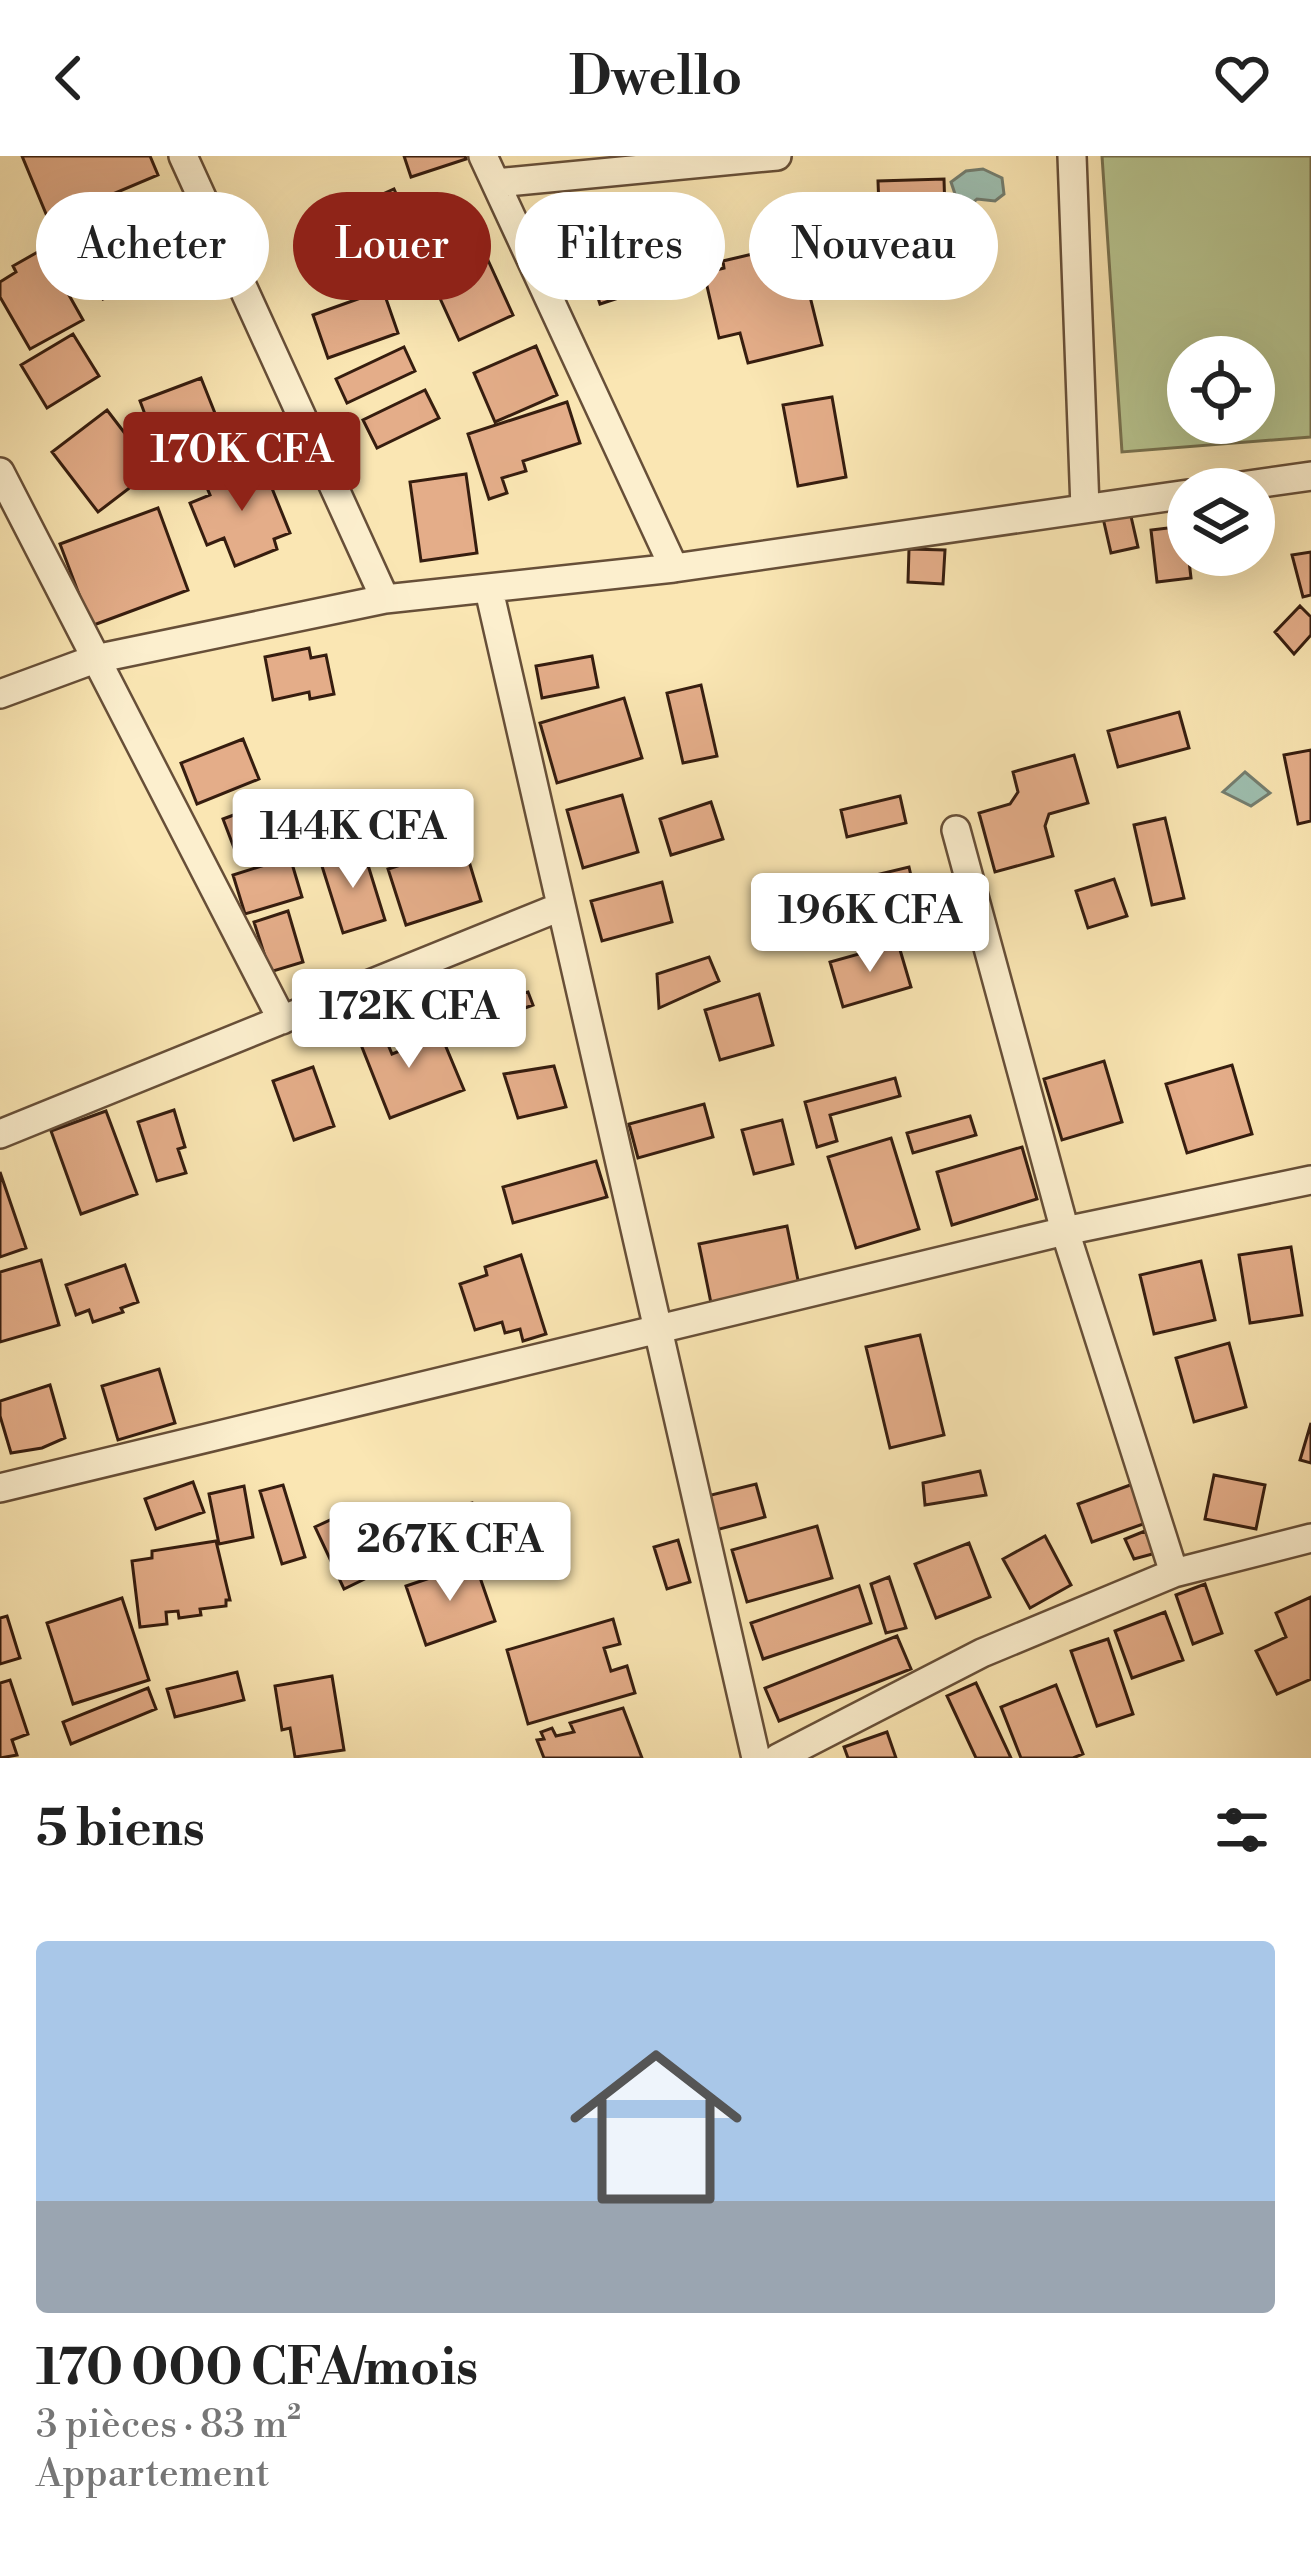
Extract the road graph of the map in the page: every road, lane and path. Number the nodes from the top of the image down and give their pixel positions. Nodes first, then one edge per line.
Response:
1 (183, 156) edge
2 (483, 156) edge
3 (777, 156) edge
4 (1072, 156) edge
5 (496, 183) junction
6 (0, 472) edge
7 (1311, 476) edge
8 (1275, 481) edge
9 (1167, 497) edge
10 (1085, 508) junction
11 (674, 568) junction
12 (489, 590) junction
13 (385, 599) junction
14 (95, 659) junction
15 (0, 694) edge
16 (956, 830) dead end
17 (560, 907) junction
18 (282, 1020) junction
19 (0, 1133) edge
20 (1311, 1180) edge
21 (1065, 1231) junction
22 (659, 1330) junction
23 (0, 1488) edge
24 (1311, 1538) edge
25 (1174, 1573) junction
26 (756, 1758) edge
27 (778, 1758) edge

1 - 13 street
2 - 5 street
3 - 5 street
4 - 10 street
5 - 11 street
6 - 14 street
7 - 8 street
9 - 10 street
10 - 11 street
11 - 12 street
12 - 13 street
12 - 17 street
13 - 14 street
14 - 15 street
14 - 18 street
16 - 21 street
17 - 18 street
17 - 22 street
18 - 19 street
20 - 21 street
21 - 22 street
21 - 25 street
22 - 23 street
22 - 26 street
24 - 25 street
25 - 27 street

